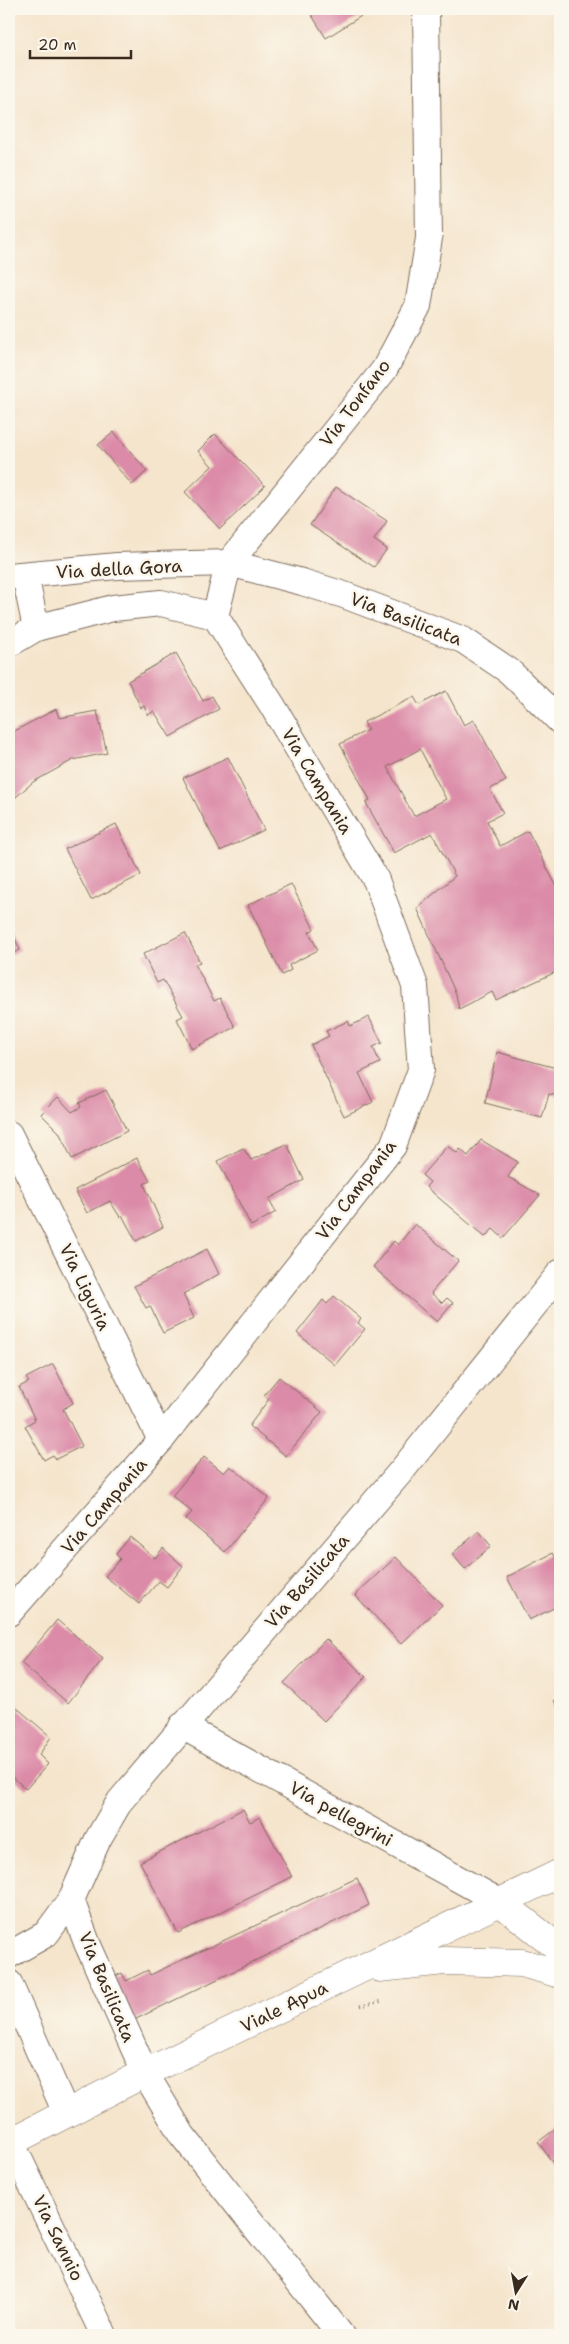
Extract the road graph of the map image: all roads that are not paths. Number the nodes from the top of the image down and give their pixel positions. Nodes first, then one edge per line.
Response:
1 (426, 9) edge
2 (228, 564) junction
3 (17, 575) edge
4 (215, 616) junction
5 (36, 628) junction
6 (9, 644) edge
7 (560, 720) edge
8 (9, 1134) edge
9 (560, 1273) edge
10 (161, 1440) junction
11 (9, 1613) edge
12 (182, 1726) junction
13 (560, 1873) edge
14 (71, 1900) junction
15 (500, 1902) junction
16 (560, 1949) edge
17 (9, 1955) edge
18 (361, 1970) junction
19 (560, 1974) edge
20 (9, 1983) edge
21 (144, 2073) junction
22 (66, 2113) junction
23 (10, 2142) edge
24 (104, 2335) edge
25 (340, 2335) edge

1 - 2 street, Via Tonfano
2 - 3 street, Via della Gora
2 - 4 street
2 - 7 street, Via Basilicata
3 - 5 street
4 - 5 street
4 - 10 street, Via Campania
5 - 6 street
8 - 10 street, Via Liguria
9 - 12 street, Via Basilicata
10 - 11 street, Via Campania
12 - 14 street, Via Basilicata
12 - 15 street, Via pellegrini
13 - 15 street, Viale Apua
14 - 17 street, Via Basilicata
14 - 21 street, Via Basilicata
15 - 16 street
15 - 18 street, Viale Apua
18 - 19 street
18 - 21 street, Viale Apua
20 - 22 street
21 - 22 street, Viale Apua
21 - 25 street, Via Basilicata
22 - 23 street, Viale Apua
23 - 24 street, Via Sannio

